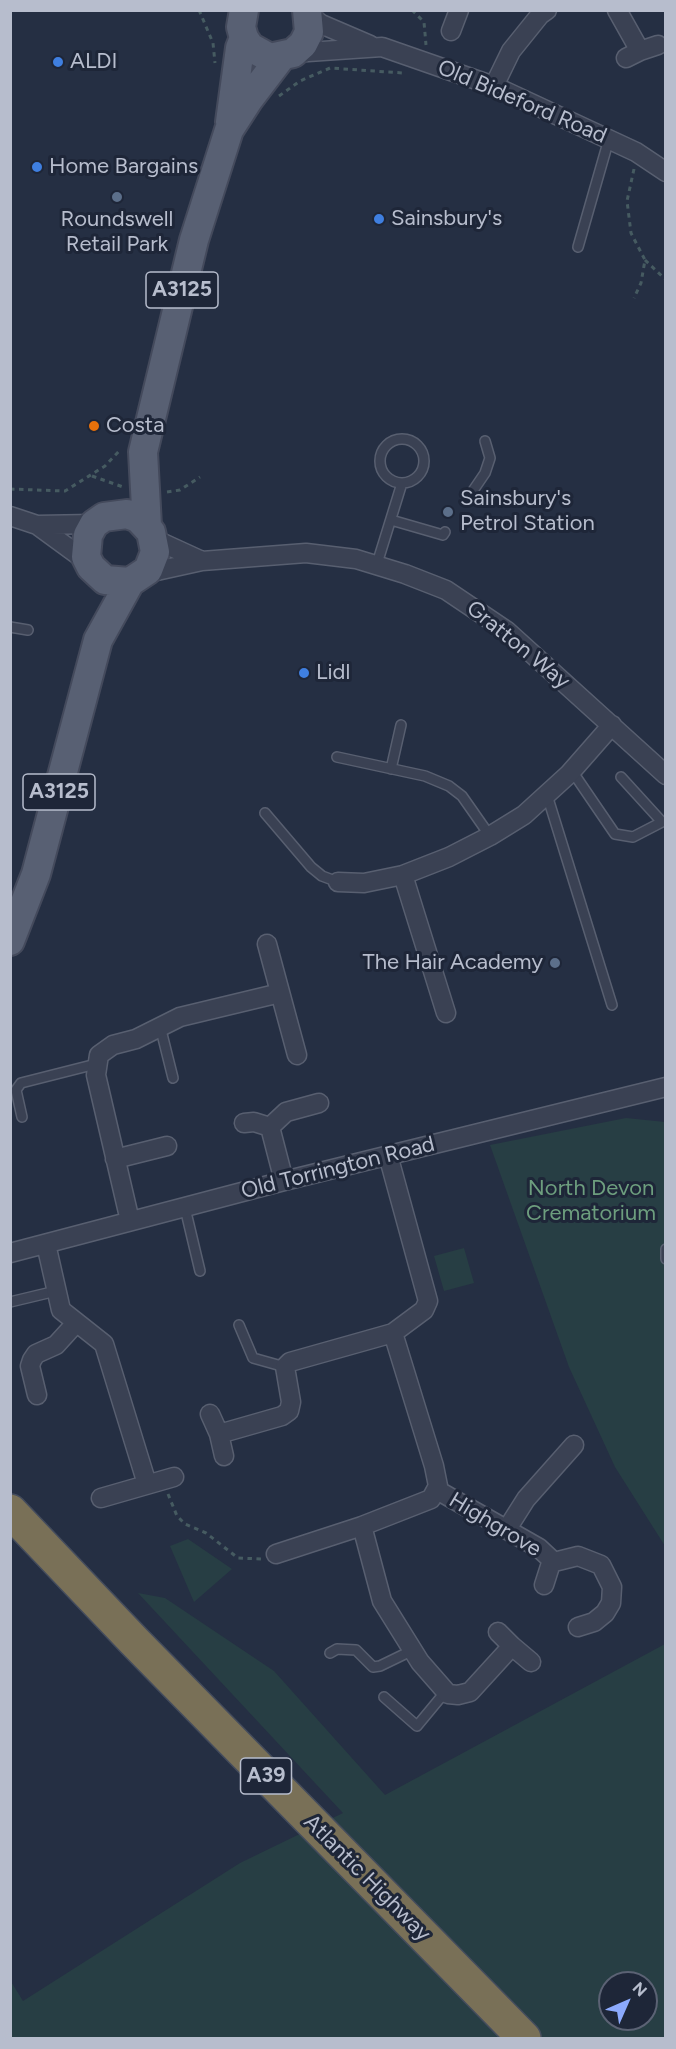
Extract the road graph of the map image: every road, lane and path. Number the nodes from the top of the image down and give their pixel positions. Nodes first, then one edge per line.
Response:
1 (199, 10) edge
2 (412, 10) edge
3 (459, 10) edge
4 (617, 10) edge
5 (308, 12) edge
6 (541, 12) edge
7 (244, 24) edge
8 (451, 31) dead end
9 (658, 45) dead end
10 (372, 46) junction
11 (287, 55) junction
12 (216, 65) dead end
13 (438, 66) junction
14 (405, 73) dead end
15 (494, 86) junction
16 (273, 102) dead end
17 (229, 130) junction
18 (609, 139) junction
19 (636, 152) junction
20 (666, 172) edge
21 (578, 247) dead end
22 (645, 260) junction
23 (666, 280) edge
24 (634, 298) dead end
25 (485, 441) dead end
26 (134, 446) junction
27 (402, 483) junction
28 (10, 489) edge
29 (466, 501) dead end
30 (10, 516) edge
31 (99, 520) junction
32 (391, 520) junction
33 (37, 525) junction
34 (445, 532) dead end
35 (150, 533) junction
36 (202, 561) junction
37 (376, 567) junction
38 (94, 569) junction
39 (136, 578) junction
40 (10, 627) edge
41 (28, 630) dead end
42 (98, 640) junction
43 (401, 725) dead end
44 (612, 725) junction
45 (337, 757) dead end
46 (662, 766) edge
47 (392, 769) junction
48 (572, 771) junction
49 (621, 777) dead end
50 (547, 795) junction
51 (265, 813) dead end
52 (490, 836) junction
53 (403, 875) junction
54 (338, 882) joint
55 (10, 941) edge
56 (267, 944) dead end
57 (280, 993) junction
58 (612, 1005) dead end
59 (446, 1013) dead end
60 (160, 1026) junction
61 (297, 1055) dead end
62 (96, 1064) junction
63 (173, 1078) dead end
64 (666, 1087) edge
65 (319, 1103) dead end
66 (22, 1117) dead end
67 (244, 1123) dead end
68 (270, 1127) junction
69 (167, 1146) dead end
70 (388, 1155) junction
71 (115, 1160) junction
72 (284, 1181) junction
73 (185, 1208) junction
74 (130, 1221) junction
75 (46, 1244) junction
76 (666, 1249) edge
77 (10, 1253) edge
78 (666, 1259) edge
79 (200, 1271) dead end
80 (56, 1291) junction
81 (10, 1302) edge
82 (76, 1323) junction
83 (239, 1325) dead end
84 (393, 1333) junction
85 (288, 1365) junction
86 (37, 1395) dead end
87 (210, 1414) dead end
88 (219, 1434) junction
89 (574, 1445) dead end
90 (224, 1456) dead end
91 (162, 1480) junction
92 (437, 1490) junction
93 (102, 1498) dead end
94 (10, 1511) edge
95 (362, 1526) junction
96 (507, 1529) junction
97 (276, 1554) joint
98 (552, 1560) junction
99 (544, 1585) dead end
100 (578, 1627) dead end
101 (498, 1632) dead end
102 (512, 1646) junction
103 (412, 1650) junction
104 (330, 1653) dead end
105 (531, 1662) dead end
106 (446, 1691) junction
107 (384, 1697) dead end
108 (524, 2038) edge

1 - 12 path
2 - 13 path
3 - 8 street
4 - 9 street
5 - 10 street, Old Bideford Road
5 - 11 main road, A3125
6 - 15 street
7 - 11 main road, A3125
7 - 17 main road, A3125
10 - 11 street, Old Bideford Road
10 - 13 street, Old Bideford Road
11 - 17 main road, A3125
13 - 15 street, Old Bideford Road
14 - 16 path
15 - 18 street, Old Bideford Road
17 - 26 main road, A3125
18 - 19 street, Old Bideford Road
18 - 21 lane
19 - 20 street, Old Bideford Road
19 - 22 path
22 - 23 path
22 - 24 path
25 - 29 lane
26 - 28 path
26 - 31 main road, A3125
26 - 35 main road, A3125
27 - 27 lane
27 - 32 lane
30 - 33 street
31 - 33 street
31 - 35 main road
31 - 38 main road
32 - 34 lane
32 - 37 lane
33 - 38 street
35 - 36 street, Gratton Way
35 - 39 main road
36 - 37 street, Gratton Way
36 - 39 street, Gratton Way
37 - 44 street, Gratton Way
38 - 39 main road
38 - 42 main road, A3125
39 - 42 main road, A3125
40 - 41 lane
42 - 55 main road, A3125
43 - 47 lane
44 - 46 street, Gratton Way
44 - 48 street
45 - 47 lane
47 - 52 lane
48 - 49 lane
48 - 50 street
50 - 52 street
50 - 58 lane
51 - 54 lane
52 - 53 street
53 - 54 street
53 - 59 street
56 - 57 street
57 - 60 street
57 - 61 street
60 - 62 street
60 - 63 lane
62 - 66 lane
62 - 71 street
64 - 70 street, Old Torrington Road
65 - 68 street
67 - 68 street
68 - 72 street
69 - 71 street
70 - 72 street, Old Torrington Road
70 - 84 street
71 - 74 street
72 - 73 street, Old Torrington Road
73 - 74 street, Old Torrington Road
73 - 79 lane
74 - 75 street, Old Torrington Road
75 - 77 street, Old Torrington Road
75 - 80 street
76 - 78 lane
80 - 81 lane
80 - 82 street
82 - 86 street
82 - 91 street
83 - 85 lane
84 - 85 street
84 - 92 street
85 - 88 street
87 - 88 street
88 - 90 street
89 - 96 street
91 - 93 street
91 - 97 path
92 - 95 street
92 - 96 street, Highgrove
94 - 108 highway, Atlantic Highway / A39
95 - 97 street
95 - 103 street
96 - 98 street, Highgrove
98 - 99 street, Highgrove
98 - 100 street, Highgrove
101 - 102 street
102 - 105 street
102 - 106 street
103 - 104 lane
103 - 106 street
106 - 107 lane

